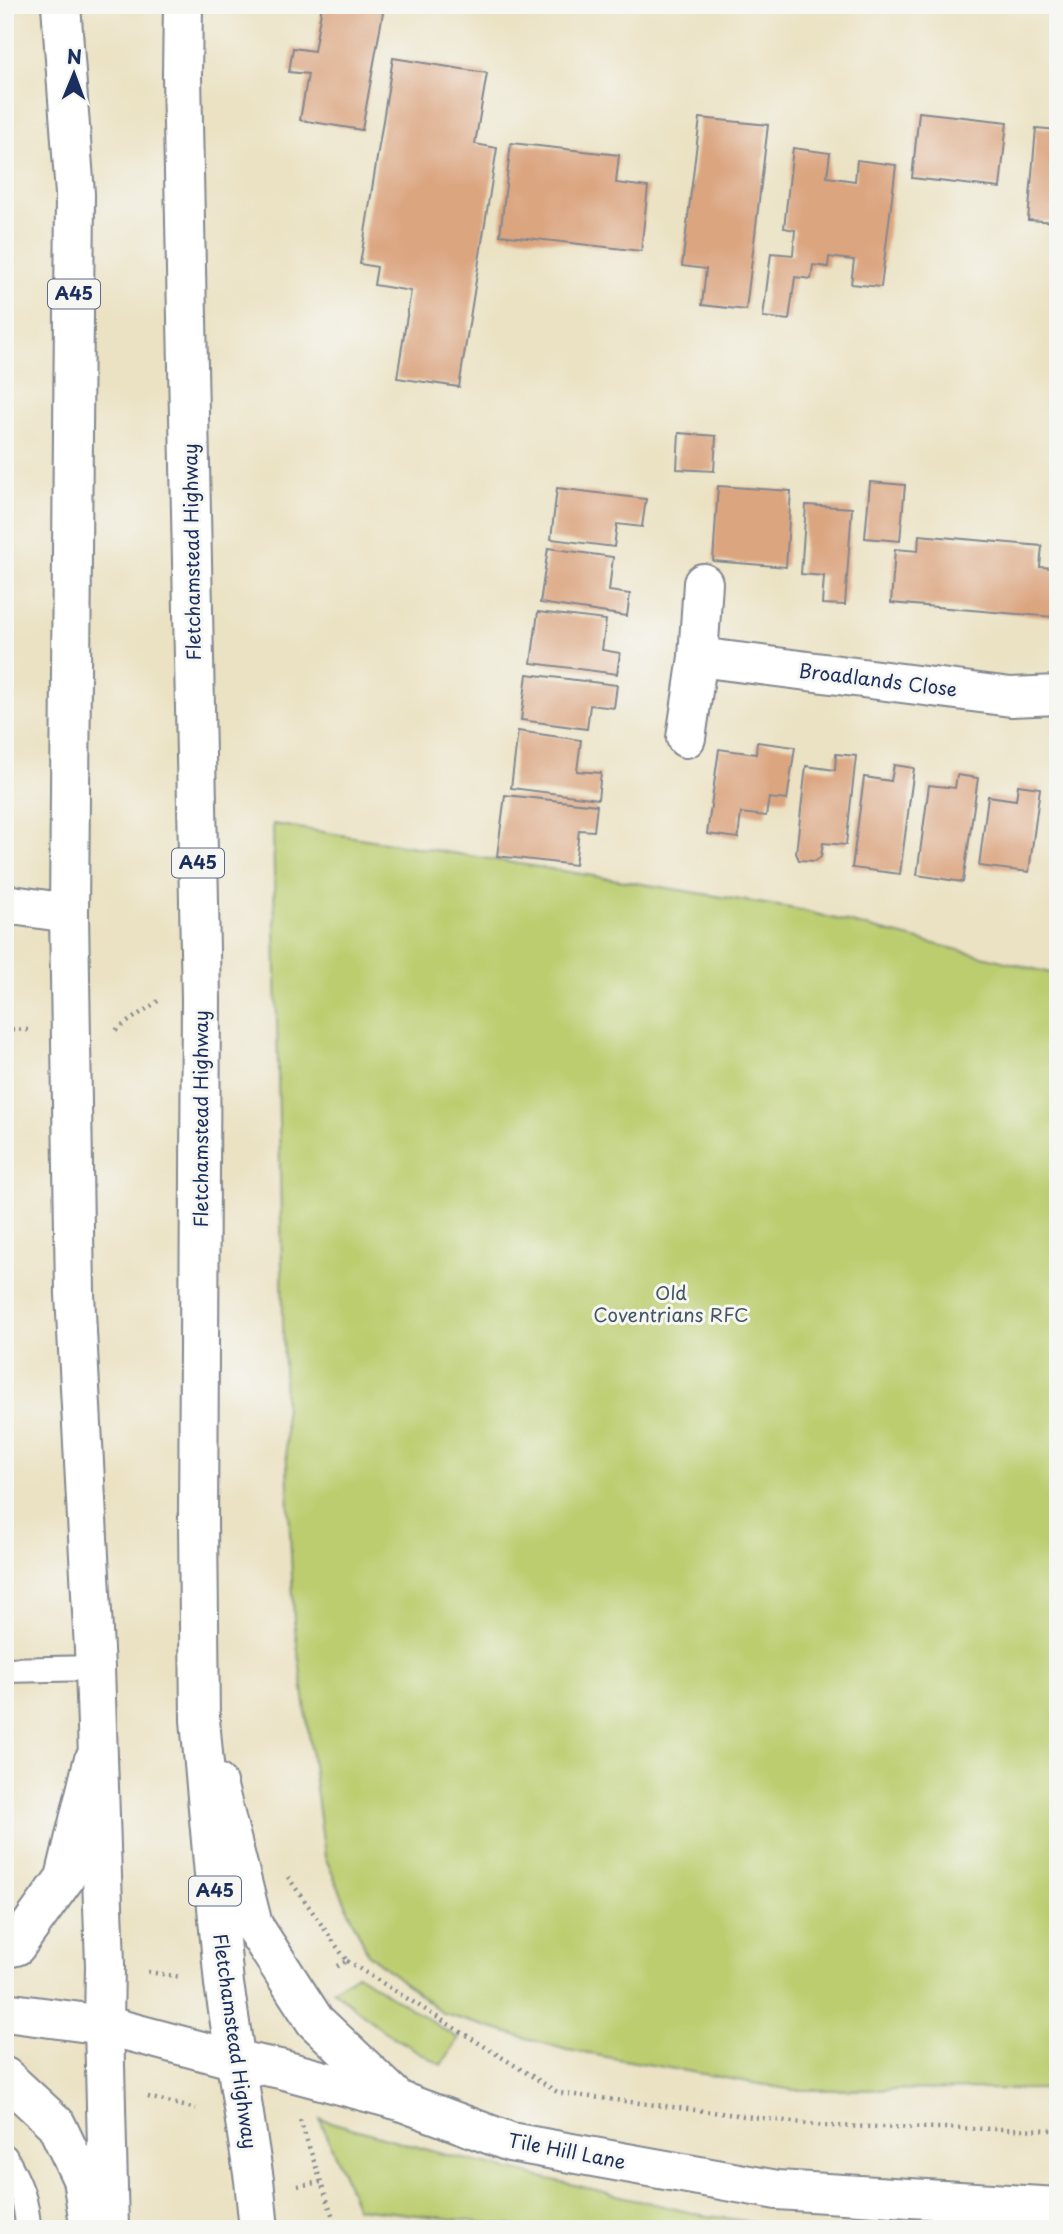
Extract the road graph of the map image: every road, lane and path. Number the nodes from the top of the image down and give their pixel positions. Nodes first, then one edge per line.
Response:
1 (61, 5) edge
2 (183, 5) edge
3 (703, 583) dead end
4 (698, 657) junction
5 (1058, 695) edge
6 (686, 738) dead end
7 (5, 904) edge
8 (69, 913) junction
9 (5, 1586) edge
10 (95, 1668) junction
11 (6, 1670) edge
12 (200, 1720) junction
13 (96, 1747) junction
14 (5, 1813) edge
15 (11, 1947) edge
16 (347, 1961) dead end
17 (160, 1974) dead end
18 (189, 1978) dead end
19 (5, 2012) edge
20 (104, 2025) junction
21 (236, 2060) junction
22 (5, 2077) edge
23 (166, 2101) dead end
24 (400, 2101) junction
25 (299, 2118) dead end
26 (198, 2121) dead end
27 (1058, 2130) edge
28 (5, 2157) edge
29 (1058, 2207) edge
30 (1058, 2227) edge
31 (28, 2229) edge
32 (90, 2229) edge
33 (109, 2229) edge
34 (259, 2229) edge
35 (337, 2229) edge
36 (1045, 2229) edge

1 - 8 main road, A45
2 - 12 main road, Fletchamstead Highway / A45
3 - 4 main road
4 - 5 main road, Broadlands Close
4 - 6 main road
7 - 8 main road
8 - 10 main road, A45
9 - 11 path
10 - 11 lane
10 - 13 main road, A45
11 - 14 path
12 - 21 main road, Fletchamstead Highway / A45
12 - 24 main road
13 - 15 main road
13 - 20 main road, A45
16 - 27 path
17 - 18 path
19 - 20 main road, Tile Hill Lane
20 - 21 main road, Tile Hill Lane
20 - 33 main road, A45
21 - 24 main road, Tile Hill Lane
21 - 34 main road, Fletchamstead Highway / A45
22 - 32 main road
23 - 26 path
24 - 29 main road, Tile Hill Lane
25 - 35 path
28 - 31 lane
30 - 36 main road

